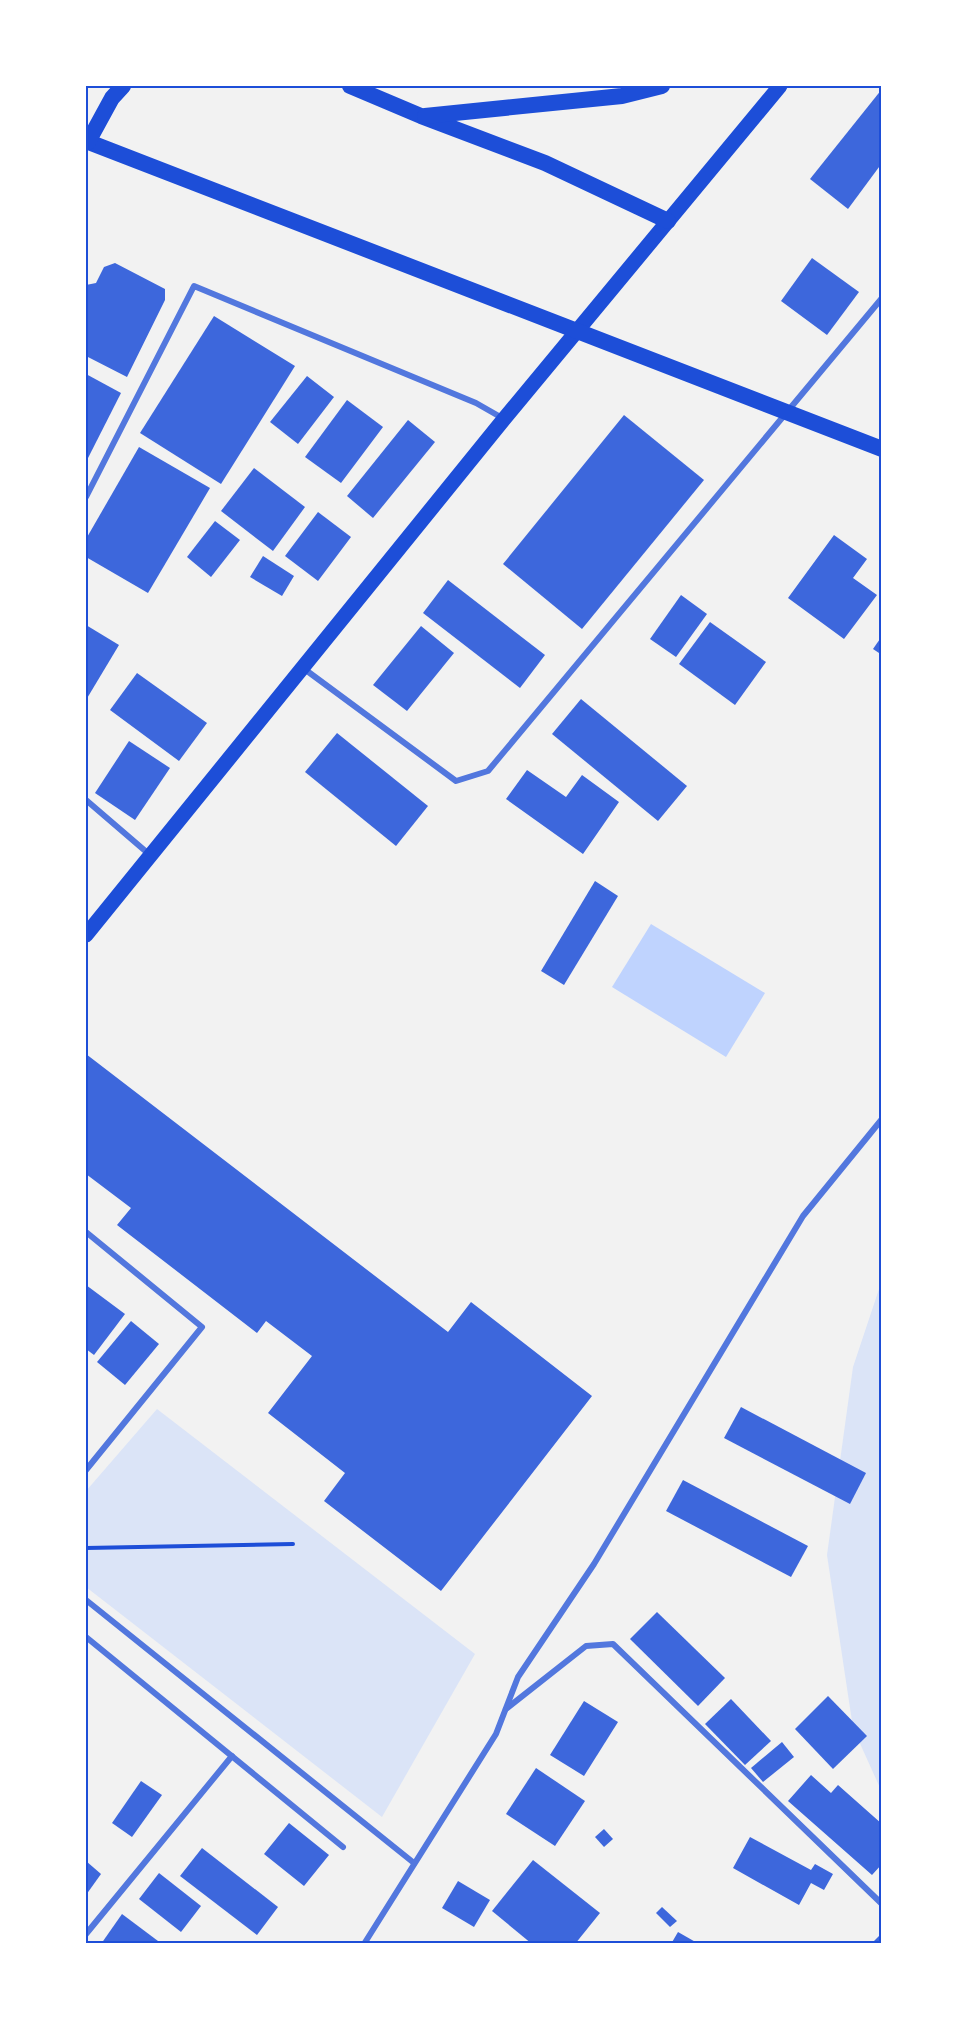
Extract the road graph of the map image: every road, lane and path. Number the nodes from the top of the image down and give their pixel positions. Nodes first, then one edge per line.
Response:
1 (123, 86) edge
2 (350, 86) edge
3 (662, 86) edge
4 (780, 86) edge
5 (421, 116) junction
6 (87, 141) edge
7 (668, 221) junction
8 (882, 298) edge
9 (504, 419) junction
10 (882, 449) edge
11 (86, 497) edge
12 (303, 668) junction
13 (86, 800) edge
14 (150, 855) junction
15 (86, 935) edge
16 (882, 1119) edge
17 (86, 1232) edge
18 (86, 1470) edge
19 (293, 1544) dead end
20 (86, 1548) edge
21 (86, 1600) edge
22 (86, 1637) edge
23 (506, 1709) junction
24 (232, 1756) junction
25 (343, 1847) dead end
26 (414, 1863) junction
27 (882, 1904) edge
28 (86, 1934) edge
29 (364, 1944) edge

1 - 6 highway
2 - 5 highway
3 - 5 highway
4 - 7 main road
5 - 7 highway
6 - 10 highway
7 - 9 main road
8 - 12 street
9 - 11 street
9 - 12 main road
12 - 14 main road
13 - 14 street
14 - 15 main road
16 - 23 street
17 - 18 street
19 - 20 path
21 - 26 street
22 - 24 street
23 - 26 street
23 - 27 street
24 - 25 street
24 - 28 street
26 - 29 street

